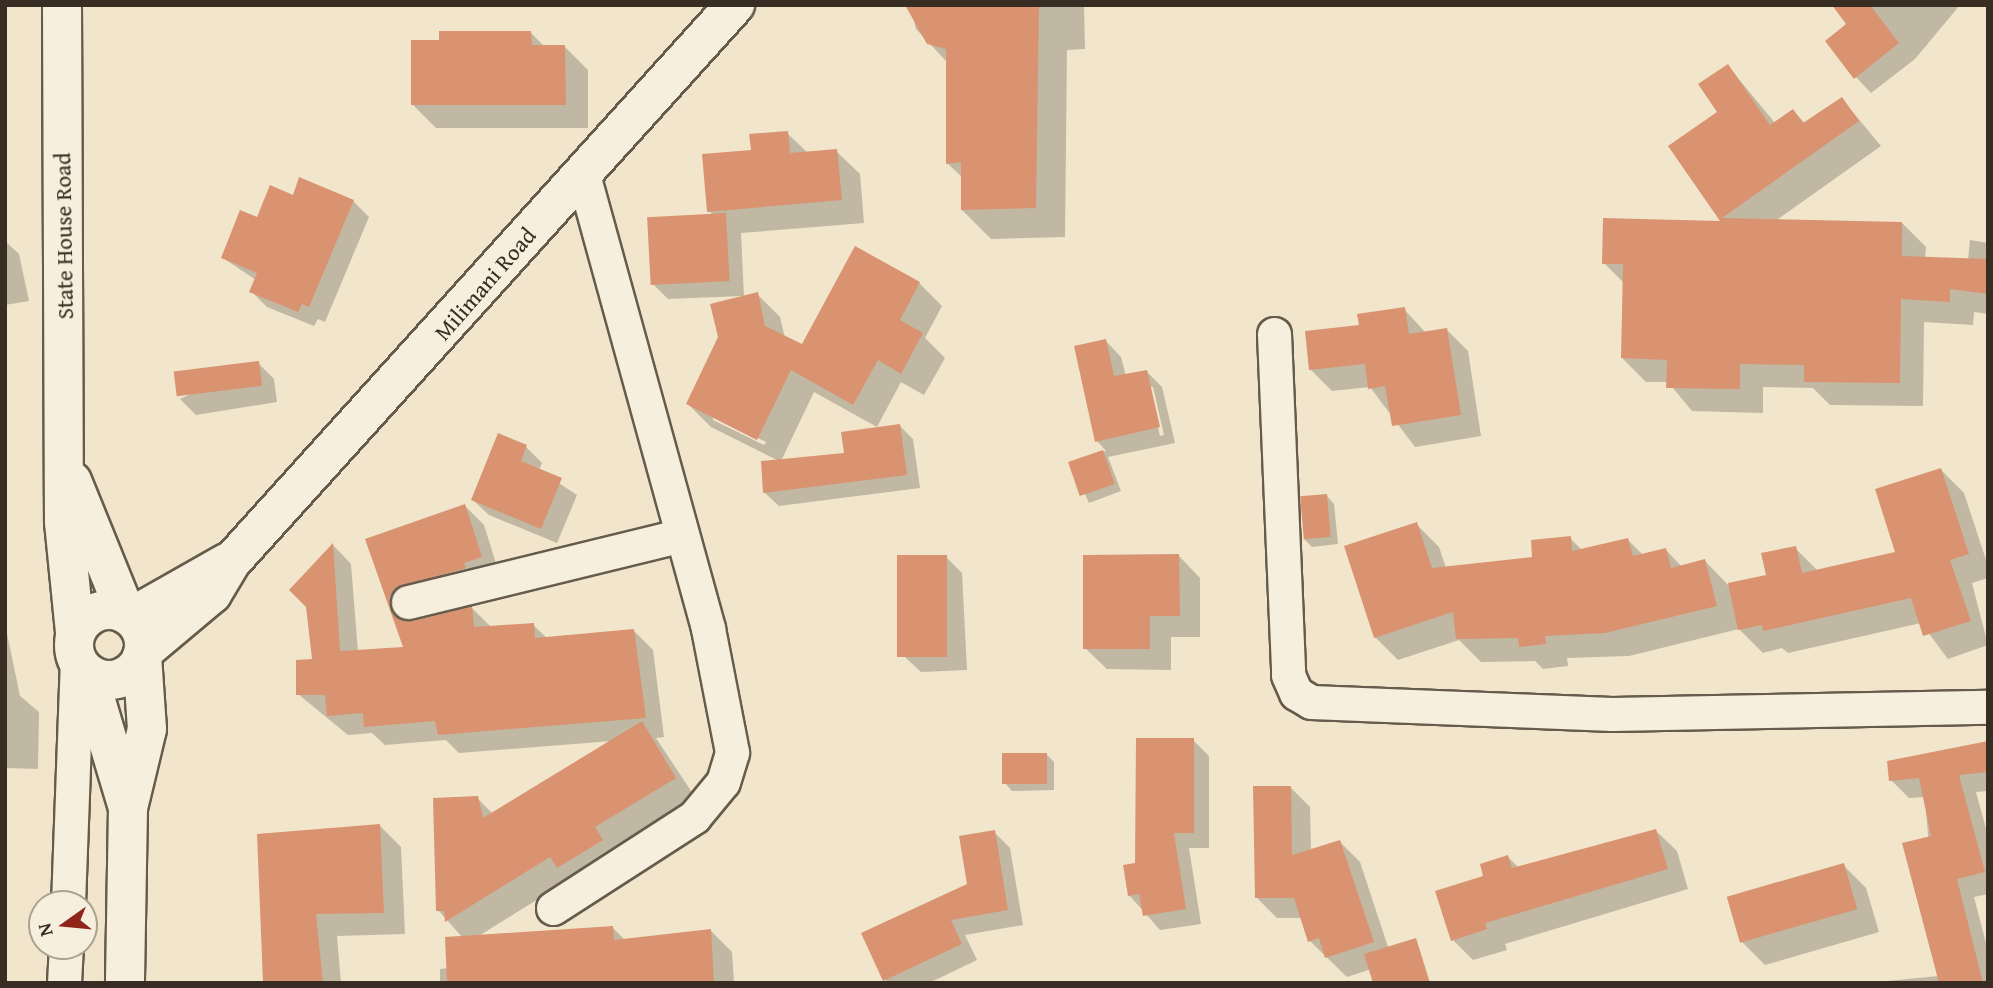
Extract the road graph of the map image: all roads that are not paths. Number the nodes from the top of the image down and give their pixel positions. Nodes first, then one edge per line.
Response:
1 (62, 5) edge
2 (735, 5) edge
3 (583, 173) junction
4 (1275, 334) dead end
5 (67, 466) junction
6 (682, 535) junction
7 (408, 602) dead end
8 (136, 635) junction
9 (80, 656) junction
10 (1988, 707) edge
11 (128, 808) junction
12 (69, 890) edge
13 (553, 908) dead end
14 (65, 960) edge
15 (64, 983) edge
16 (125, 983) edge

1 - 5 main road, State House Road
2 - 3 main road, Milimani Road
3 - 6 street
3 - 8 main road, Milimani Road
4 - 10 street
5 - 8 main road, State House Road
5 - 9 main road, State House Road
6 - 7 street
6 - 13 street
8 - 9 main road, Milimani Road
8 - 9 main road
8 - 11 main road, State House Road
9 - 11 main road, State House Road
9 - 12 street
11 - 16 main road, State House Road
14 - 15 street

